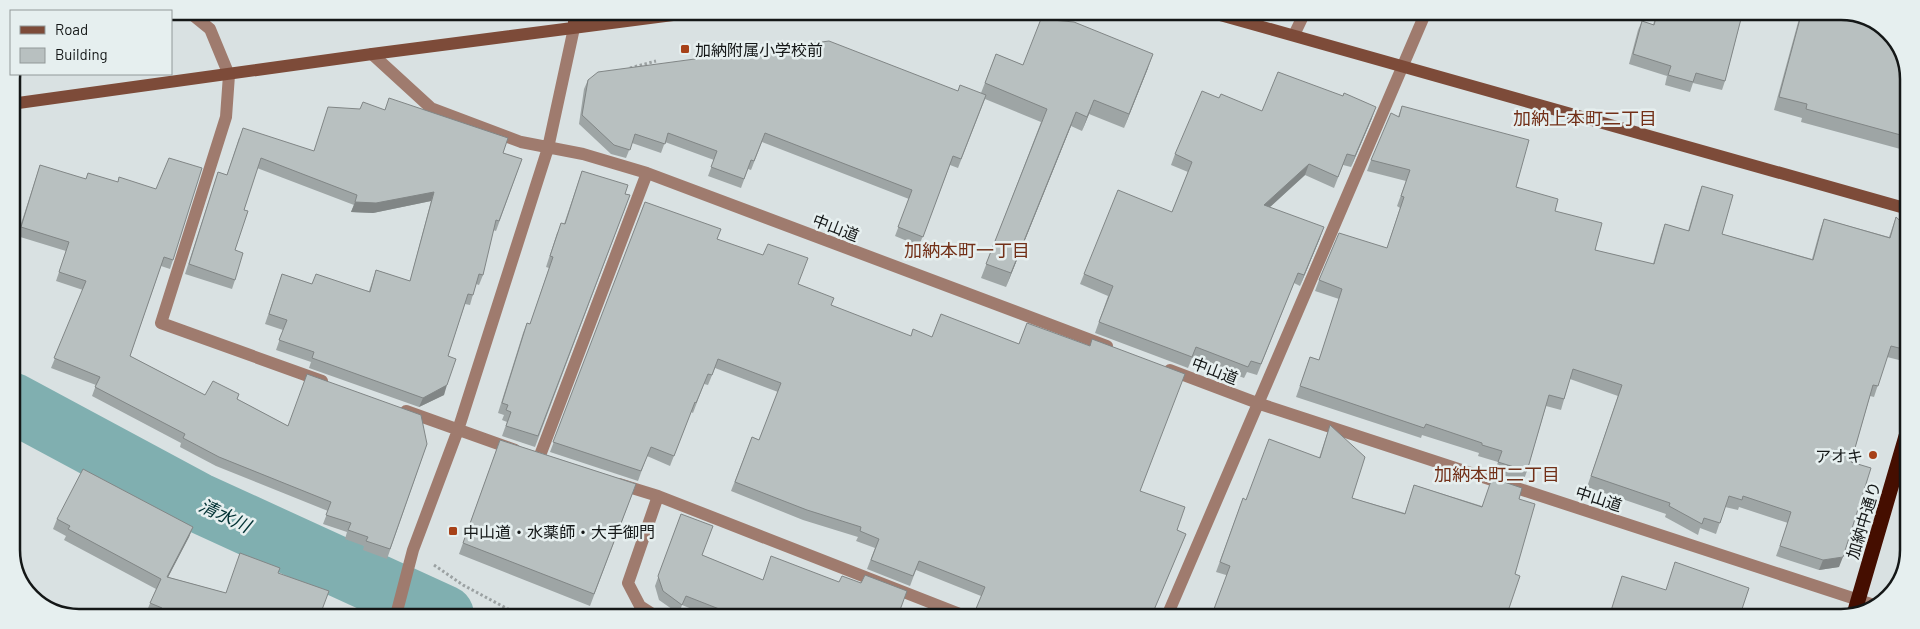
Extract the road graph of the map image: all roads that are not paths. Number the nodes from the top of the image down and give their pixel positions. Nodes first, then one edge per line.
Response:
1 (199, 20) edge
2 (574, 20) edge
3 (635, 20) edge
4 (1237, 20) edge
5 (1301, 20) edge
6 (1422, 20) edge
7 (574, 28) junction
8 (1294, 35) junction
9 (372, 54) junction
10 (1402, 66) junction
11 (229, 75) junction
12 (20, 103) edge
13 (548, 148) junction
14 (647, 173) junction
15 (1900, 207) edge
16 (1120, 352) edge
17 (1158, 366) edge
18 (337, 387) edge
19 (1260, 404) junction
20 (393, 407) edge
21 (458, 430) junction
22 (1900, 456) edge
23 (603, 479) edge
24 (658, 496) junction
25 (1856, 606) edge
26 (398, 609) edge
27 (645, 609) edge
28 (947, 609) edge
29 (1170, 609) edge

1 - 11 street
2 - 7 street
3 - 7 street
4 - 8 street
5 - 8 street
6 - 10 street
7 - 9 street
7 - 13 street
8 - 10 street
9 - 11 street
9 - 13 street, 中山道
10 - 15 street
10 - 19 street
11 - 12 street
11 - 18 street
13 - 14 street, 中山道
13 - 21 street
14 - 16 street, 中山道
14 - 21 street
17 - 19 street, 中山道
19 - 25 street, 中山道
19 - 29 street
20 - 21 street
21 - 26 street
22 - 25 highway, 加納中通り
23 - 24 street
24 - 27 street
24 - 28 street

